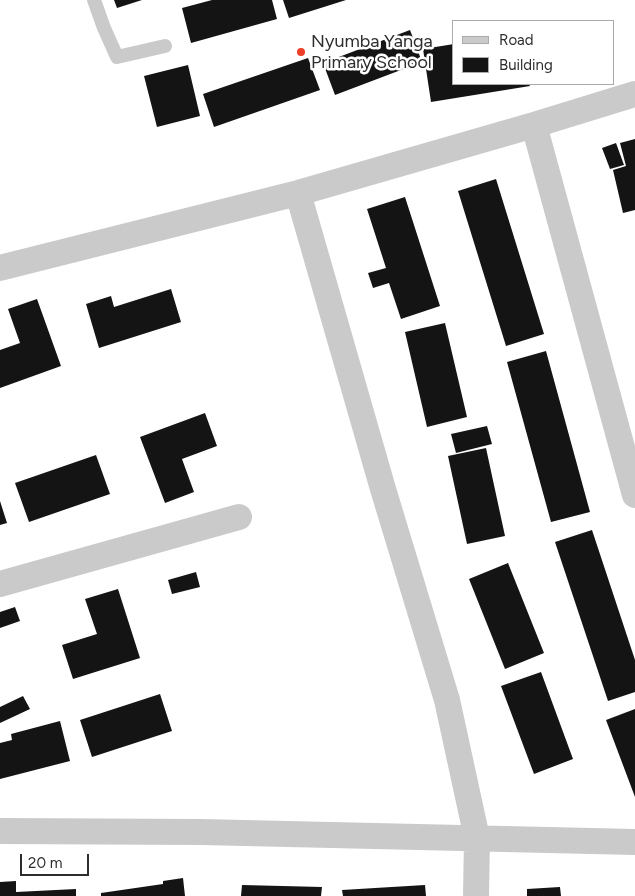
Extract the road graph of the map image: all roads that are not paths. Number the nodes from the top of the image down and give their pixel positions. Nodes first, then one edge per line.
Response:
1 (94, 0) edge
2 (165, 46) dead end
3 (635, 94) edge
4 (534, 125) junction
5 (298, 193) junction
6 (0, 268) edge
7 (635, 495) edge
8 (239, 517) dead end
9 (0, 584) edge
10 (0, 831) edge
11 (477, 838) junction
12 (635, 842) edge
13 (476, 896) edge

1 - 2 lane
3 - 4 street
4 - 5 street
4 - 7 street
5 - 6 street
5 - 11 street
8 - 9 street
10 - 11 street
11 - 12 street
11 - 13 street

